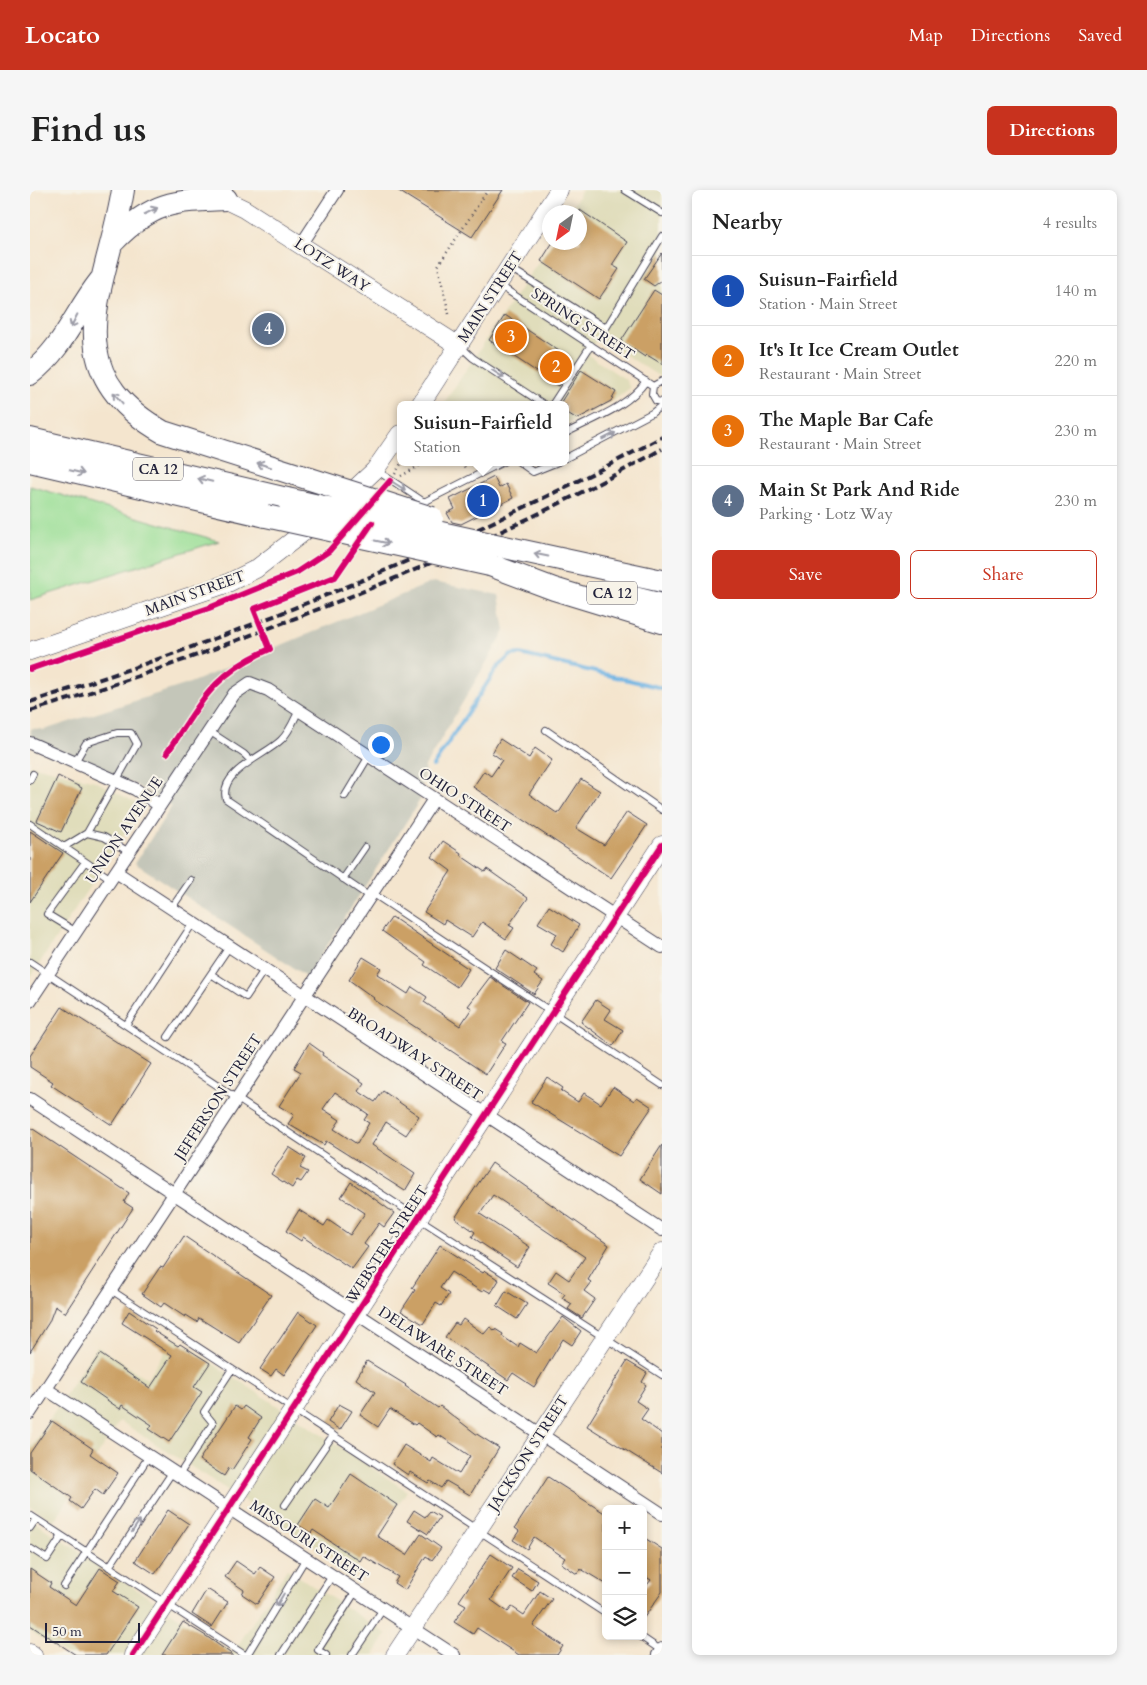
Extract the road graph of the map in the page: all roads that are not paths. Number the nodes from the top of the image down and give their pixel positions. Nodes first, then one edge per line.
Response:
1 (123, 190) edge
2 (202, 190) edge
3 (338, 190) edge
4 (559, 190) edge
5 (625, 190) edge
6 (226, 199) junction
7 (662, 213) edge
8 (662, 236) edge
9 (114, 241) junction
10 (301, 245) junction
11 (509, 267) junction
12 (101, 280) junction
13 (498, 284) junction
14 (591, 345) junction
15 (459, 346) junction
16 (30, 374) edge
17 (646, 381) junction
18 (662, 381) edge
19 (653, 386) junction
20 (423, 401) edge
21 (539, 401) edge
22 (555, 401) edge
23 (662, 404) edge
24 (569, 431) edge
25 (397, 438) edge
26 (30, 439) edge
27 (569, 456) edge
28 (30, 461) edge
29 (495, 466) edge
30 (525, 466) edge
31 (548, 466) edge
32 (375, 470) junction
33 (495, 556) junction
34 (662, 581) edge
35 (558, 585) junction
36 (662, 605) edge
37 (662, 622) edge
38 (30, 651) edge
39 (250, 683) joint
40 (299, 710) junction
41 (546, 730) dead end
42 (209, 731) junction
43 (30, 742) edge
44 (369, 756) junction
45 (251, 761) junction
46 (75, 762) junction
47 (117, 781) junction
48 (344, 796) dead end
49 (434, 799) junction
50 (159, 806) junction
51 (662, 810) edge
52 (30, 824) edge
53 (87, 833) junction
54 (662, 845) edge
55 (64, 847) junction
56 (365, 847) dead end
57 (129, 852) junction
58 (85, 862) junction
59 (113, 876) junction
60 (343, 879) junction
61 (191, 880) dead end
62 (371, 895) junction
63 (171, 909) junction
64 (615, 916) junction
65 (193, 923) junction
66 (75, 931) junction
67 (229, 947) junction
68 (662, 947) edge
69 (30, 962) edge
70 (264, 970) junction
71 (48, 973) junction
72 (211, 974) junction
73 (305, 997) junction
74 (30, 1000) edge
75 (553, 1013) junction
76 (126, 1025) junction
77 (168, 1037) dead end
78 (662, 1085) edge
79 (237, 1097) junction
80 (30, 1100) edge
81 (486, 1116) junction
82 (174, 1193) junction
83 (418, 1218) junction
84 (662, 1230) edge
85 (662, 1252) edge
86 (110, 1289) junction
87 (357, 1314) junction
88 (604, 1338) junction
89 (232, 1369) junction
90 (662, 1375) edge
91 (46, 1389) junction
92 (294, 1409) junction
93 (30, 1412) edge
94 (541, 1434) junction
95 (333, 1435) junction
96 (148, 1456) junction
97 (176, 1473) junction
98 (285, 1505) dead end
99 (228, 1508) junction
100 (662, 1514) edge
101 (33, 1517) edge
102 (30, 1528) edge
103 (478, 1530) junction
104 (62, 1536) junction
105 (30, 1548) edge
106 (87, 1552) junction
107 (306, 1558) junction
108 (109, 1566) junction
109 (332, 1576) junction
110 (64, 1586) dead end
111 (356, 1591) junction
112 (166, 1604) junction
113 (383, 1609) junction
114 (602, 1611) edge
115 (413, 1628) junction
116 (646, 1640) edge
117 (661, 1651) edge
118 (133, 1655) edge
119 (246, 1655) edge
120 (281, 1655) edge
121 (326, 1655) edge
122 (352, 1655) edge
123 (395, 1655) edge
124 (454, 1655) edge

1 - 9 highway
2 - 6 street, LOTZ WAY
3 - 10 street
4 - 11 street, MAIN STREET
5 - 7 lane
9 -> 6 highway
6 - 10 street, LOTZ WAY
8 - 11 lane
9 - 12 highway
10 - 15 street, LOTZ WAY
11 - 13 street, MAIN STREET
12 -> 16 highway
33 -> 12 highway, bridge
13 - 14 lane, SPRING STREET
13 - 15 street, MAIN STREET
14 - 17 lane, SPRING STREET
14 - 22 lane
15 - 20 street, MAIN STREET
15 -> 21 lane
17 - 19 lane, SPRING STREET
17 - 24 lane
18 - 19 lane
19 - 23 lane
27 -> 23 lane
25 - 32 street, MAIN STREET
33 -> 26 highway, CA 12, bridge
28 -> 33 highway, CA 12, bridge
32 -> 29 lane
30 - 31 lane
32 - 38 street, MAIN STREET
34 -> 33 highway, CA 12
33 - 35 highway, CA 12
35 - 36 highway, CA 12
35 - 37 highway
39 - 40 street, OHIO STREET
39 - 42 street, UNION AVENUE
40 - 44 street, OHIO STREET
40 - 45 lane
41 - 51 lane
42 - 45 lane
42 - 50 street, UNION AVENUE
43 - 46 street
44 - 48 lane
44 - 49 street, OHIO STREET
45 - 60 lane
46 - 47 street
46 - 47 lane
47 - 50 street
47 - 53 lane
49 - 62 street, JEFFERSON STREET
49 - 64 street, OHIO STREET
50 - 57 street, UNION AVENUE
52 - 55 lane
53 - 55 lane
53 - 57 lane
54 - 64 street, WEBSTER STREET
55 - 58 lane
56 - 60 lane
57 - 59 street, UNION AVENUE
58 - 59 lane
58 - 66 lane
59 - 63 street, BROADWAY STREET
59 - 66 street, UNION AVENUE
60 - 62 lane
61 - 63 lane
62 - 73 street, JEFFERSON STREET
62 - 75 lane
63 - 65 street, BROADWAY STREET
64 - 68 street, OHIO STREET
64 - 75 street, WEBSTER STREET
65 - 67 street, BROADWAY STREET
65 - 76 lane
66 - 71 street, UNION AVENUE
67 - 70 street, BROADWAY STREET
67 - 72 lane
69 - 71 lane
70 - 72 lane
70 - 73 street, BROADWAY STREET
71 - 74 street, UNION AVENUE
71 - 76 lane
72 - 77 lane
73 - 79 street, JEFFERSON STREET
73 - 81 street, BROADWAY STREET
75 - 78 lane
75 - 81 street, WEBSTER STREET
76 - 79 lane
79 - 82 street, JEFFERSON STREET
79 - 83 lane
80 - 82 street, DELAWARE STREET
81 - 83 street, WEBSTER STREET
81 - 84 street, BROADWAY STREET
82 - 86 street, JEFFERSON STREET
82 - 87 street, DELAWARE STREET
83 - 87 street, WEBSTER STREET
83 - 88 lane
85 - 88 street, JACKSON STREET
86 - 89 lane
86 - 91 street, JEFFERSON STREET
87 - 92 street, WEBSTER STREET
87 - 94 street, DELAWARE STREET
88 - 90 lane
88 - 94 street, JACKSON STREET
89 - 92 lane
89 - 97 lane
91 - 93 street, JEFFERSON STREET
91 - 96 street, MISSOURI STREET
92 - 95 lane
92 - 99 street, WEBSTER STREET
94 - 100 street, DELAWARE STREET
94 - 103 street, JACKSON STREET
95 - 98 lane
95 - 103 lane
96 - 97 street, MISSOURI STREET
96 - 106 lane
97 - 99 street, MISSOURI STREET
108 -> 97 lane
99 - 107 street, MISSOURI STREET
99 - 112 street, WEBSTER STREET
101 - 102 lane
101 - 104 lane
103 - 114 lane
103 - 115 street, JACKSON STREET
104 - 105 lane
104 - 106 lane
106 - 108 lane
106 - 110 lane
107 - 109 street, MISSOURI STREET
107 -> 119 lane
108 - 112 lane
109 - 111 street, MISSOURI STREET
109 - 120 lane
111 - 113 street, MISSOURI STREET
111 - 121 lane
112 - 118 street, WEBSTER STREET
112 - 119 lane
113 - 115 street, MISSOURI STREET
113 - 122 lane
115 - 123 street, JACKSON STREET
115 - 124 street, MISSOURI STREET
116 - 117 lane

